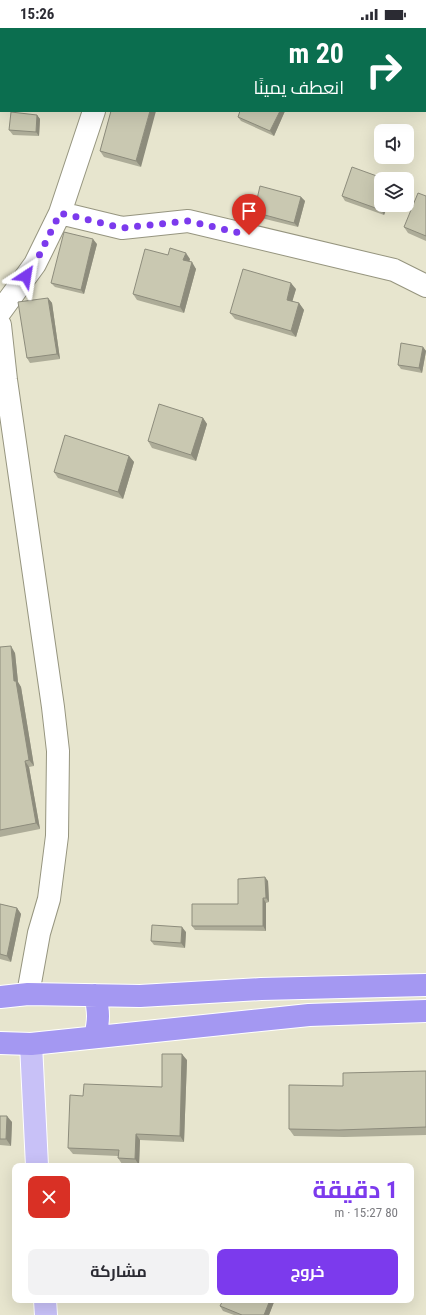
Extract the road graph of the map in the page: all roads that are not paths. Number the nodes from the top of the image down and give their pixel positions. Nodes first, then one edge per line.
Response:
1 (94, 112) edge
2 (60, 213) junction
3 (426, 286) edge
4 (0, 312) edge
5 (0, 325) edge
6 (426, 985) edge
7 (309, 988) junction
8 (28, 994) junction
9 (95, 995) junction
10 (0, 997) edge
11 (426, 1011) edge
12 (309, 1015) junction
13 (95, 1037) junction
14 (0, 1043) edge
15 (31, 1044) junction
16 (37, 1163) edge
17 (45, 1303) edge
18 (46, 1315) edge

1 - 2 street
2 - 3 street
2 - 4 street
5 - 8 street
6 - 7 highway
7 - 9 highway
7 - 12 highway
8 - 9 highway
8 - 10 highway
9 - 13 highway
11 - 12 highway
12 - 13 highway
13 - 15 highway
14 - 15 highway
15 - 16 main road
17 - 18 main road

